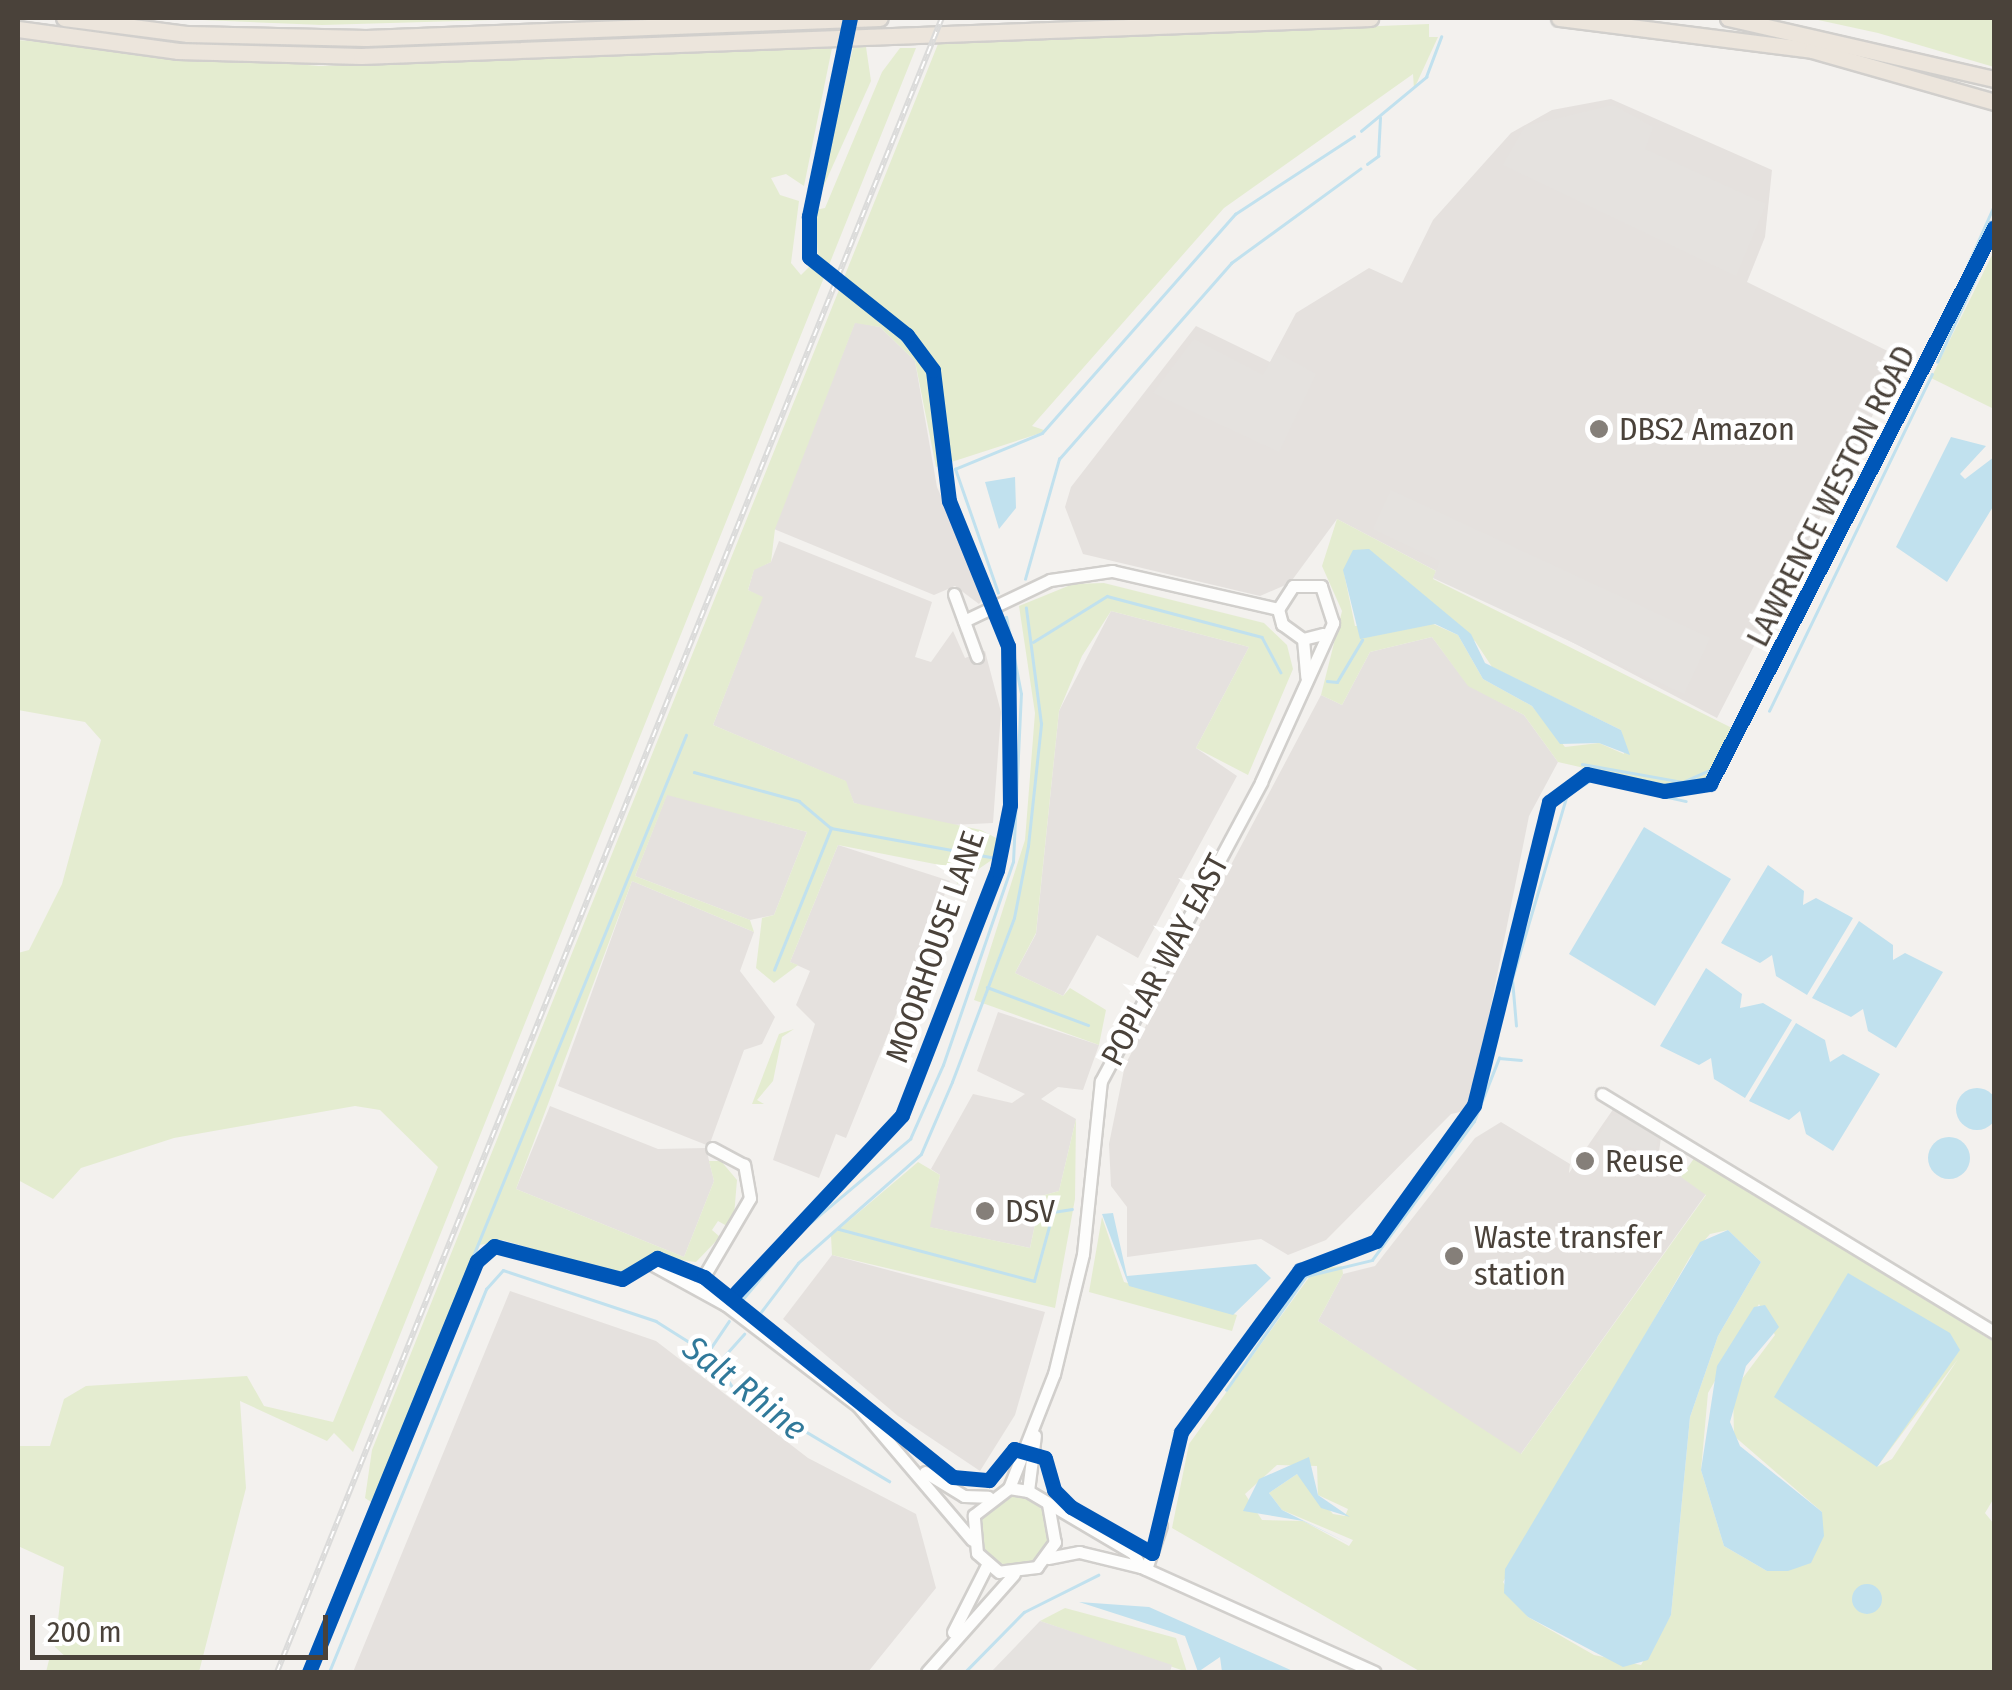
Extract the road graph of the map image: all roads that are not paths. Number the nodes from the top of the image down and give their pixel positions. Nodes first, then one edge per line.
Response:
1 (64, 18) edge
2 (880, 18) edge
3 (1370, 18) edge
4 (1559, 18) edge
5 (1728, 18) edge
6 (18, 29) edge
7 (1994, 80) edge
8 (1994, 102) edge
9 (954, 594) dead end
10 (1278, 609) junction
11 (964, 621) junction
12 (1324, 634) junction
13 (1302, 639) junction
14 (976, 656) dead end
15 (1306, 681) junction
16 (1602, 1094) dead end
17 (712, 1148) dead end
18 (653, 1265) dead end
19 (697, 1288) junction
20 (1994, 1332) edge
21 (1036, 1431) junction
22 (910, 1460) junction
23 (1010, 1488) junction
24 (1028, 1491) junction
25 (988, 1496) junction
26 (1048, 1504) junction
27 (1162, 1526) dead end
28 (972, 1540) junction
29 (1048, 1558) junction
30 (986, 1564) junction
31 (1144, 1568) junction
32 (1014, 1574) junction
33 (943, 1650) junction
34 (927, 1672) edge
35 (1375, 1672) edge

1 - 2 highway
3 - 6 highway
4 - 8 highway
5 - 7 highway
9 - 11 street
10 - 11 street
10 - 12 street, POPLAR WAY EAST
10 - 13 street
11 - 14 street
12 - 13 street
12 - 15 street, POPLAR WAY EAST
13 - 15 street
15 - 21 street, POPLAR WAY EAST
16 - 20 street
17 - 19 street
18 - 19 street
19 - 22 street
21 - 23 street, POPLAR WAY EAST
21 - 24 street, POPLAR WAY EAST
22 - 25 street
22 - 28 street
23 - 24 street
23 - 25 street
24 - 26 street
25 - 28 street
26 - 29 street
26 - 31 street
27 - 31 street
28 - 30 street
29 - 31 street
29 - 32 street
30 - 32 street
30 - 33 street
31 - 35 street
32 - 33 street
33 - 34 street

